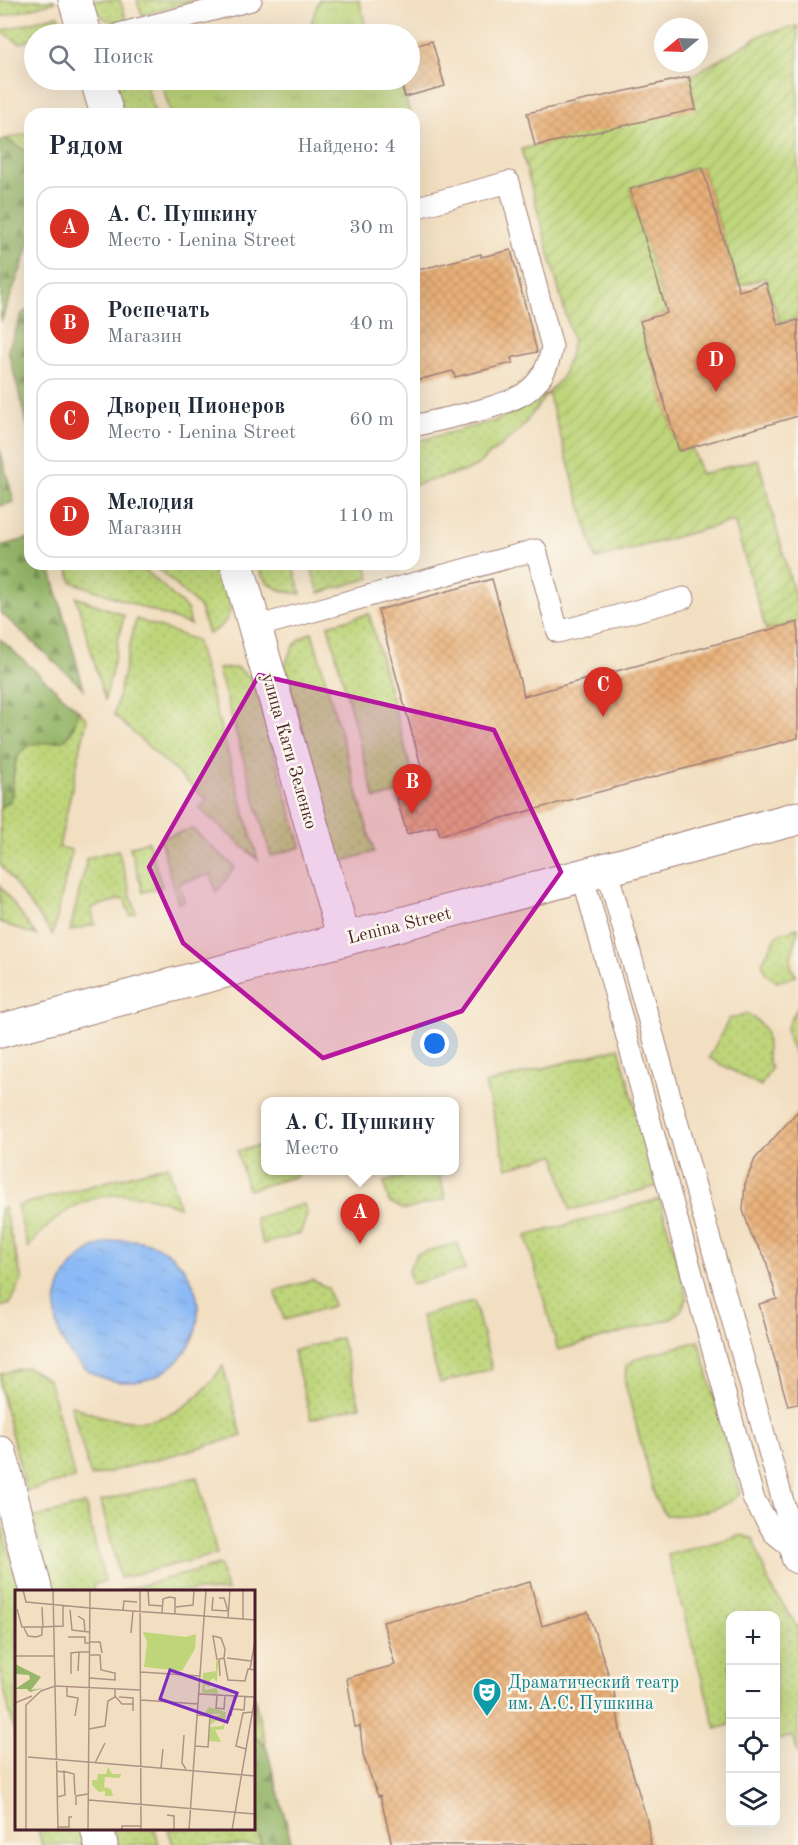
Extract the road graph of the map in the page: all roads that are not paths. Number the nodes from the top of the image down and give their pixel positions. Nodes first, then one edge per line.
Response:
1 (75, 0) edge
2 (251, 0) edge
3 (81, 24) edge
4 (158, 24) edge
5 (100, 90) edge
6 (105, 108) edge
7 (420, 206) edge
8 (420, 424) edge
9 (239, 570) edge
10 (684, 597) dead end
11 (255, 627) junction
12 (798, 818) edge
13 (595, 874) junction
14 (344, 939) junction
15 (0, 1031) edge
16 (0, 1453) edge
17 (797, 1555) edge
18 (35, 1590) edge
19 (97, 1830) edge
20 (101, 1845) edge

1 - 3 main road
2 - 4 lane
5 - 6 main road
7 - 8 lane
9 - 11 main road, улица Кати Зеленко
10 - 11 lane
11 - 14 main road, улица Кати Зеленко
12 - 13 main road, Lenina Street
13 - 14 main road, Lenina Street
13 - 17 lane
14 - 15 main road, Lenina Street
16 - 18 main road
19 - 20 main road

